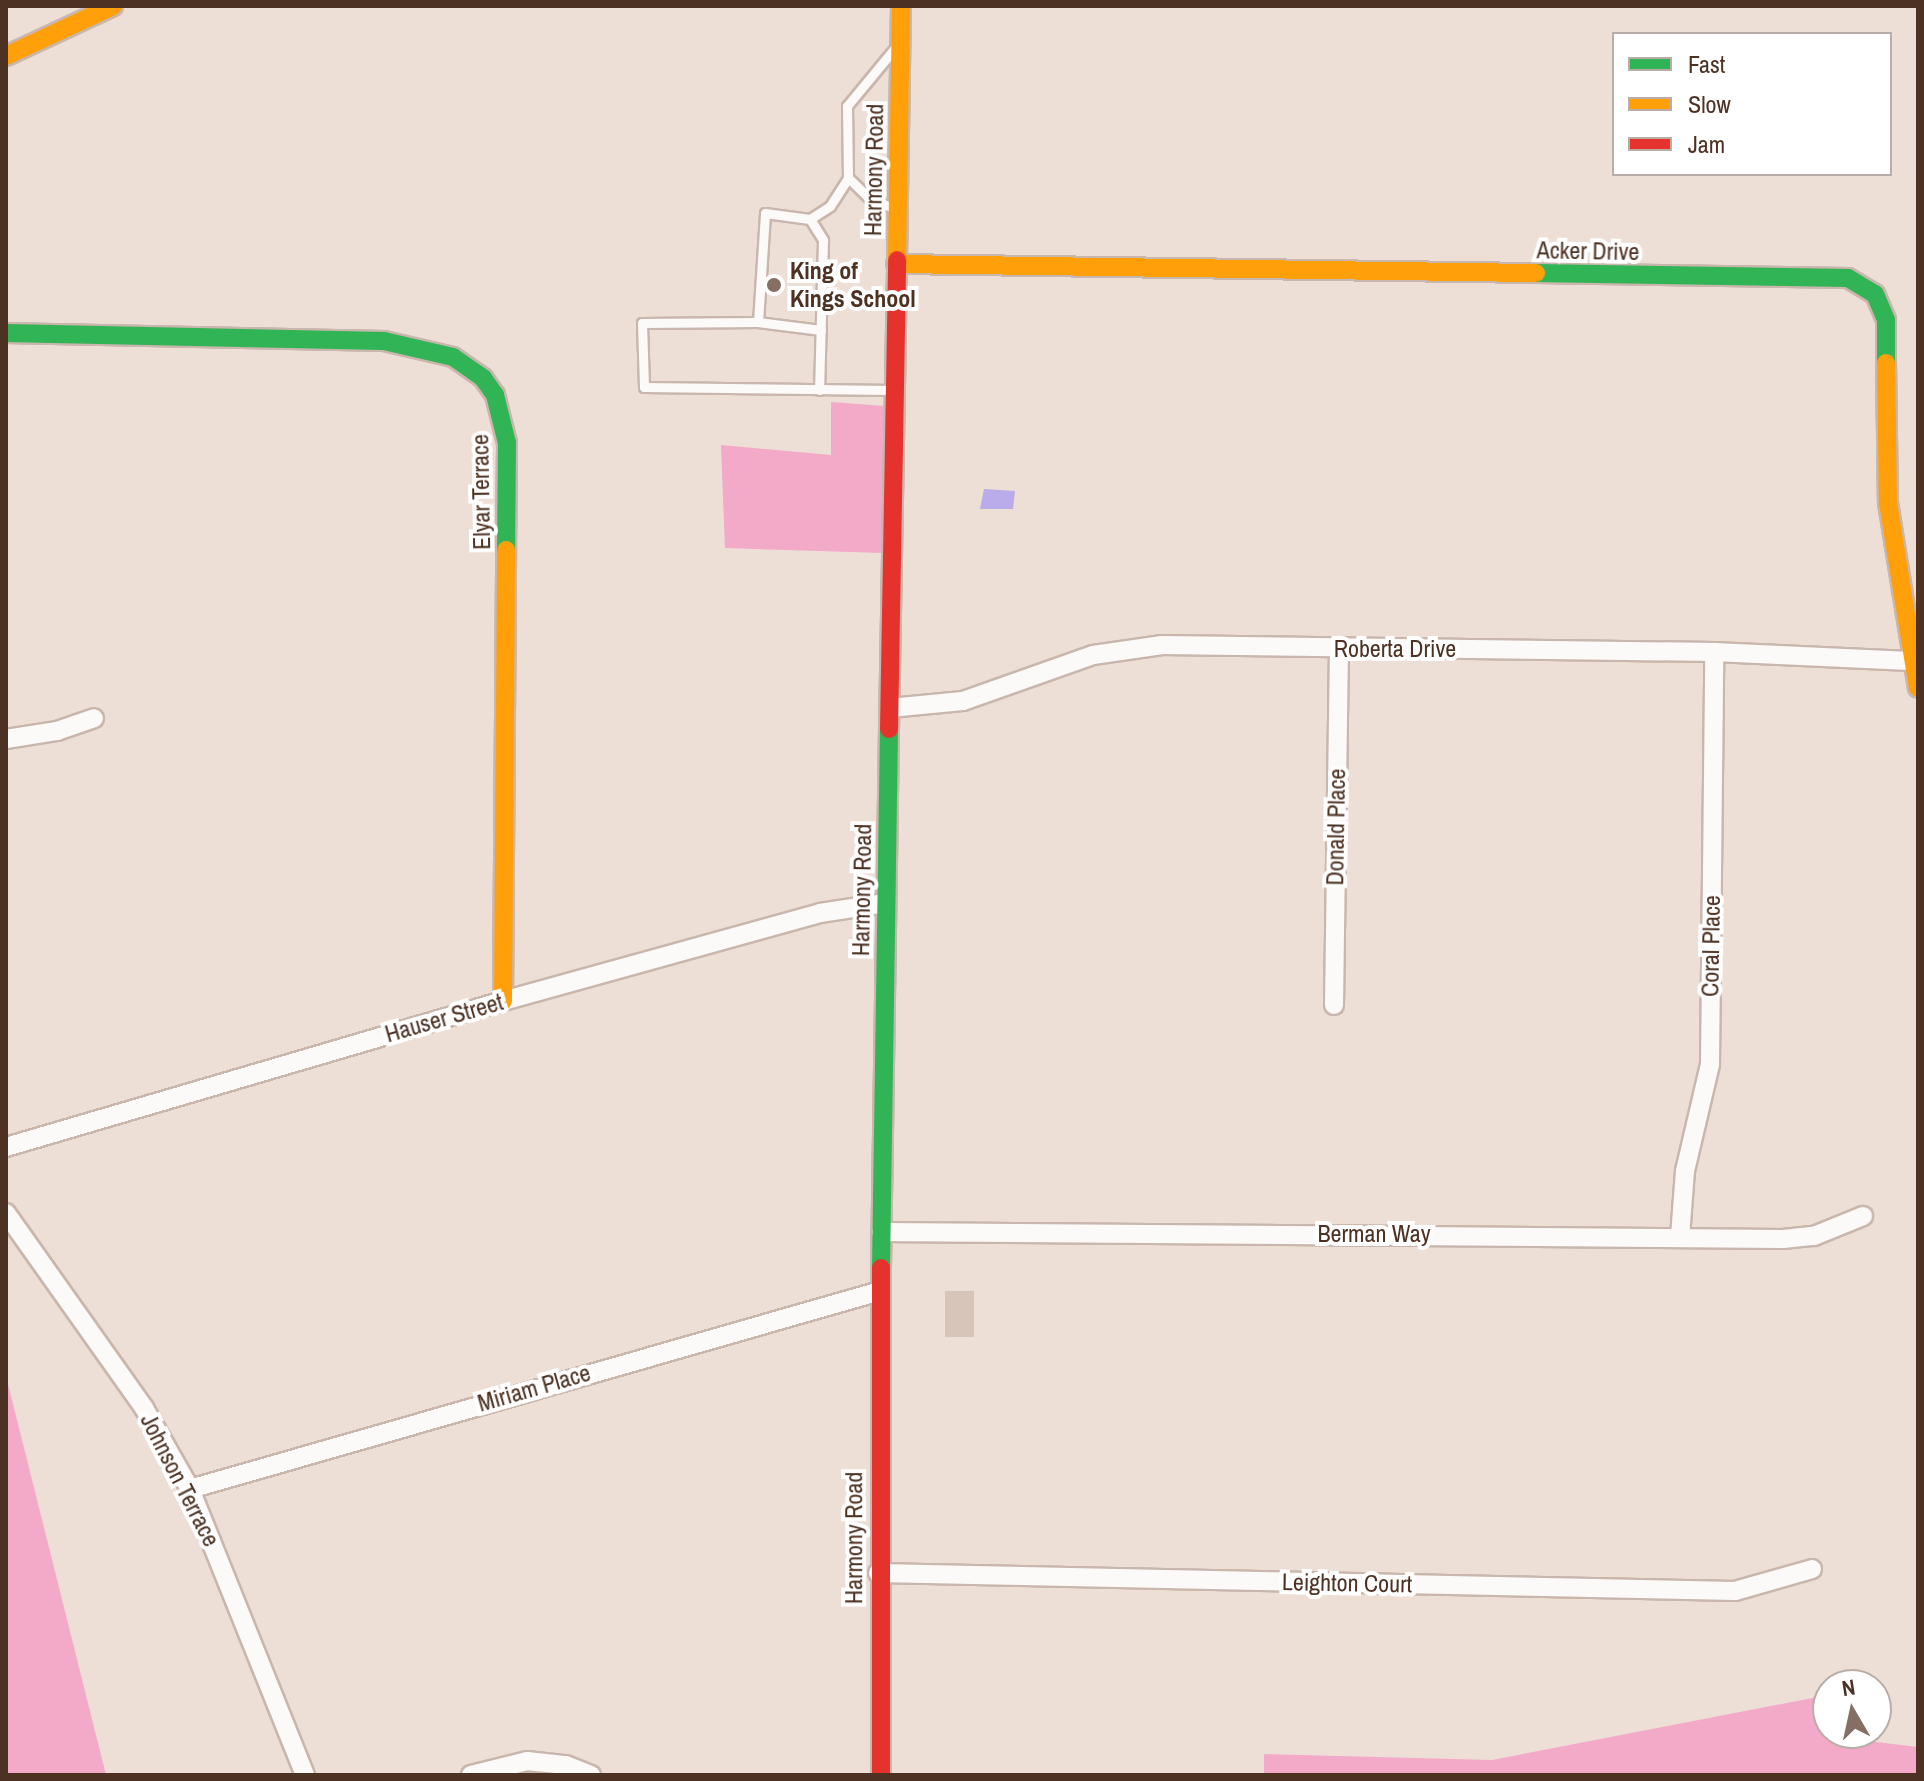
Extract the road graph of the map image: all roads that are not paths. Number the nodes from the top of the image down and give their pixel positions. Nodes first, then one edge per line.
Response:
1 (113, 6) edge
2 (901, 6) edge
3 (901, 43) junction
4 (6, 56) edge
5 (848, 178) junction
6 (897, 210) junction
7 (810, 219) junction
8 (896, 264) junction
9 (758, 322) junction
10 (821, 330) junction
11 (6, 333) edge
12 (819, 390) junction
13 (895, 390) junction
14 (1339, 650) junction
15 (1714, 652) junction
16 (1910, 661) junction
17 (1918, 688) edge
18 (890, 708) junction
19 (94, 718) dead end
20 (6, 739) edge
21 (885, 903) junction
22 (503, 1001) junction
23 (1334, 1005) dead end
24 (6, 1147) edge
25 (6, 1213) edge
26 (1863, 1216) dead end
27 (881, 1232) junction
28 (1680, 1237) junction
29 (880, 1291) junction
30 (190, 1489) junction
31 (1812, 1569) dead end
32 (878, 1573) junction
33 (305, 1775) edge
34 (471, 1775) edge
35 (591, 1775) edge
36 (881, 1775) edge

1 - 4 street
2 - 3 street, Harmony Road
3 - 5 lane
3 - 6 street, Harmony Road
5 - 6 lane
5 - 7 lane
6 - 8 street, Harmony Road
7 - 9 lane
7 - 10 lane
8 - 13 street, Harmony Road
8 - 16 street, Acker Drive
9 - 10 lane
9 - 12 lane
10 - 12 lane
11 - 22 street, Elyar Terrace
12 - 13 lane
13 - 18 street, Harmony Road
14 - 15 street, Roberta Drive
14 - 18 street, Roberta Drive
14 - 23 street, Donald Place
15 - 16 street, Roberta Drive
15 - 28 street, Coral Place
16 - 17 street, Acker Drive
18 - 21 street, Harmony Road
19 - 20 street
21 - 22 street, Hauser Street
21 - 27 street, Harmony Road
22 - 24 street, Hauser Street
25 - 30 street, Johnson Terrace
26 - 28 street, Berman Way
27 - 28 street, Berman Way
27 - 29 street, Harmony Road
29 - 30 street, Miriam Place
29 - 32 street, Harmony Road
30 - 33 street, Johnson Terrace
31 - 32 street, Leighton Court
32 - 36 street, Harmony Road
34 - 35 street

